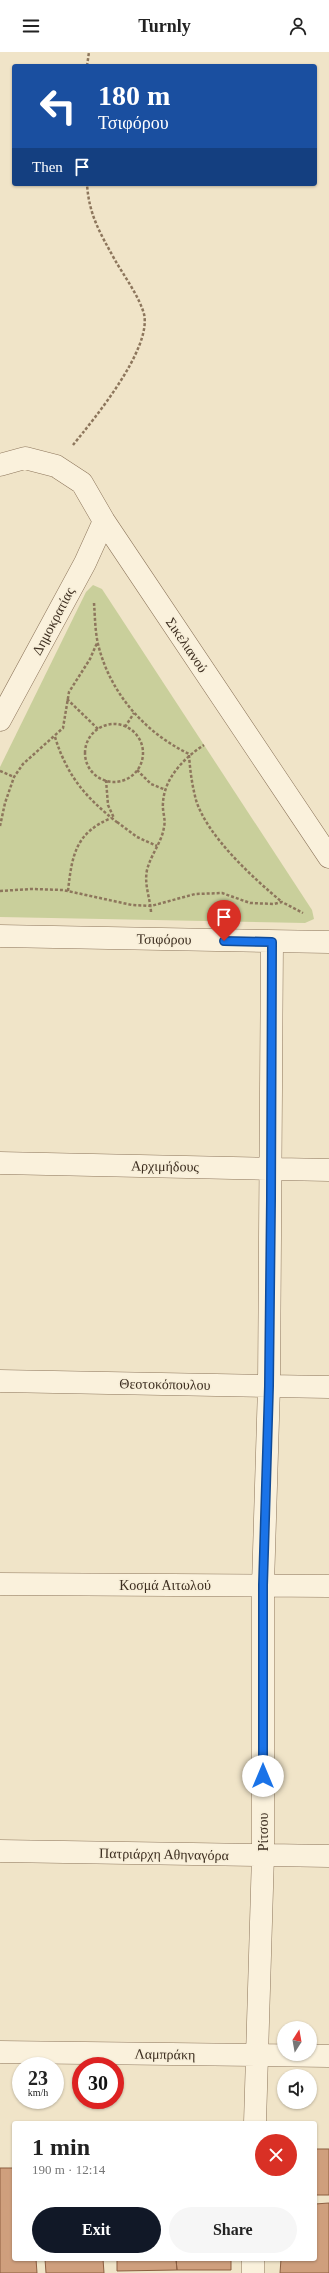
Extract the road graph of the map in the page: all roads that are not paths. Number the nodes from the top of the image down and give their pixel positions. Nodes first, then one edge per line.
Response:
1 (0, 465) edge
2 (104, 521) junction
3 (0, 720) edge
4 (329, 857) edge
5 (0, 936) edge
6 (272, 942) junction
7 (329, 942) edge
8 (0, 1163) edge
9 (272, 1168) junction
10 (329, 1170) edge
11 (0, 1381) edge
12 (269, 1386) junction
13 (329, 1387) edge
14 (0, 1584) edge
15 (263, 1585) junction
16 (329, 1586) edge
17 (0, 1851) edge
18 (263, 1855) junction
19 (329, 1856) edge
20 (0, 2052) edge
21 (256, 2055) junction
22 (329, 2056) edge
23 (255, 2121) edge
24 (253, 2261) edge
25 (253, 2273) edge

1 - 2 street, Σικελιανού
2 - 3 street, Δημοκρατίας
2 - 4 street, Σικελιανού
5 - 6 street, Τσιφόρου
6 - 7 street, Τσιφόρου
6 - 9 street, Ρίτσου
8 - 9 street, Αρχιμήδους
9 - 10 street, Αρχιμήδους
9 - 12 street, Ρίτσου
11 - 12 street, Θεοτοκόπουλου
12 - 13 street, Θεοτοκόπουλου
12 - 15 street, Ρίτσου
14 - 15 street, Κοσμά Αιτωλού
15 - 16 street, Κοσμά Αιτωλού
15 - 18 street, Ρίτσου
17 - 18 street, Πατριάρχη Αθηναγόρα
18 - 19 street, Πατριάρχη Αθηναγόρα
18 - 21 street, Ρίτσου
20 - 21 street, Λαμπράκη
21 - 22 street, Λαμπράκη
21 - 23 street, Ρίτσου
24 - 25 street

